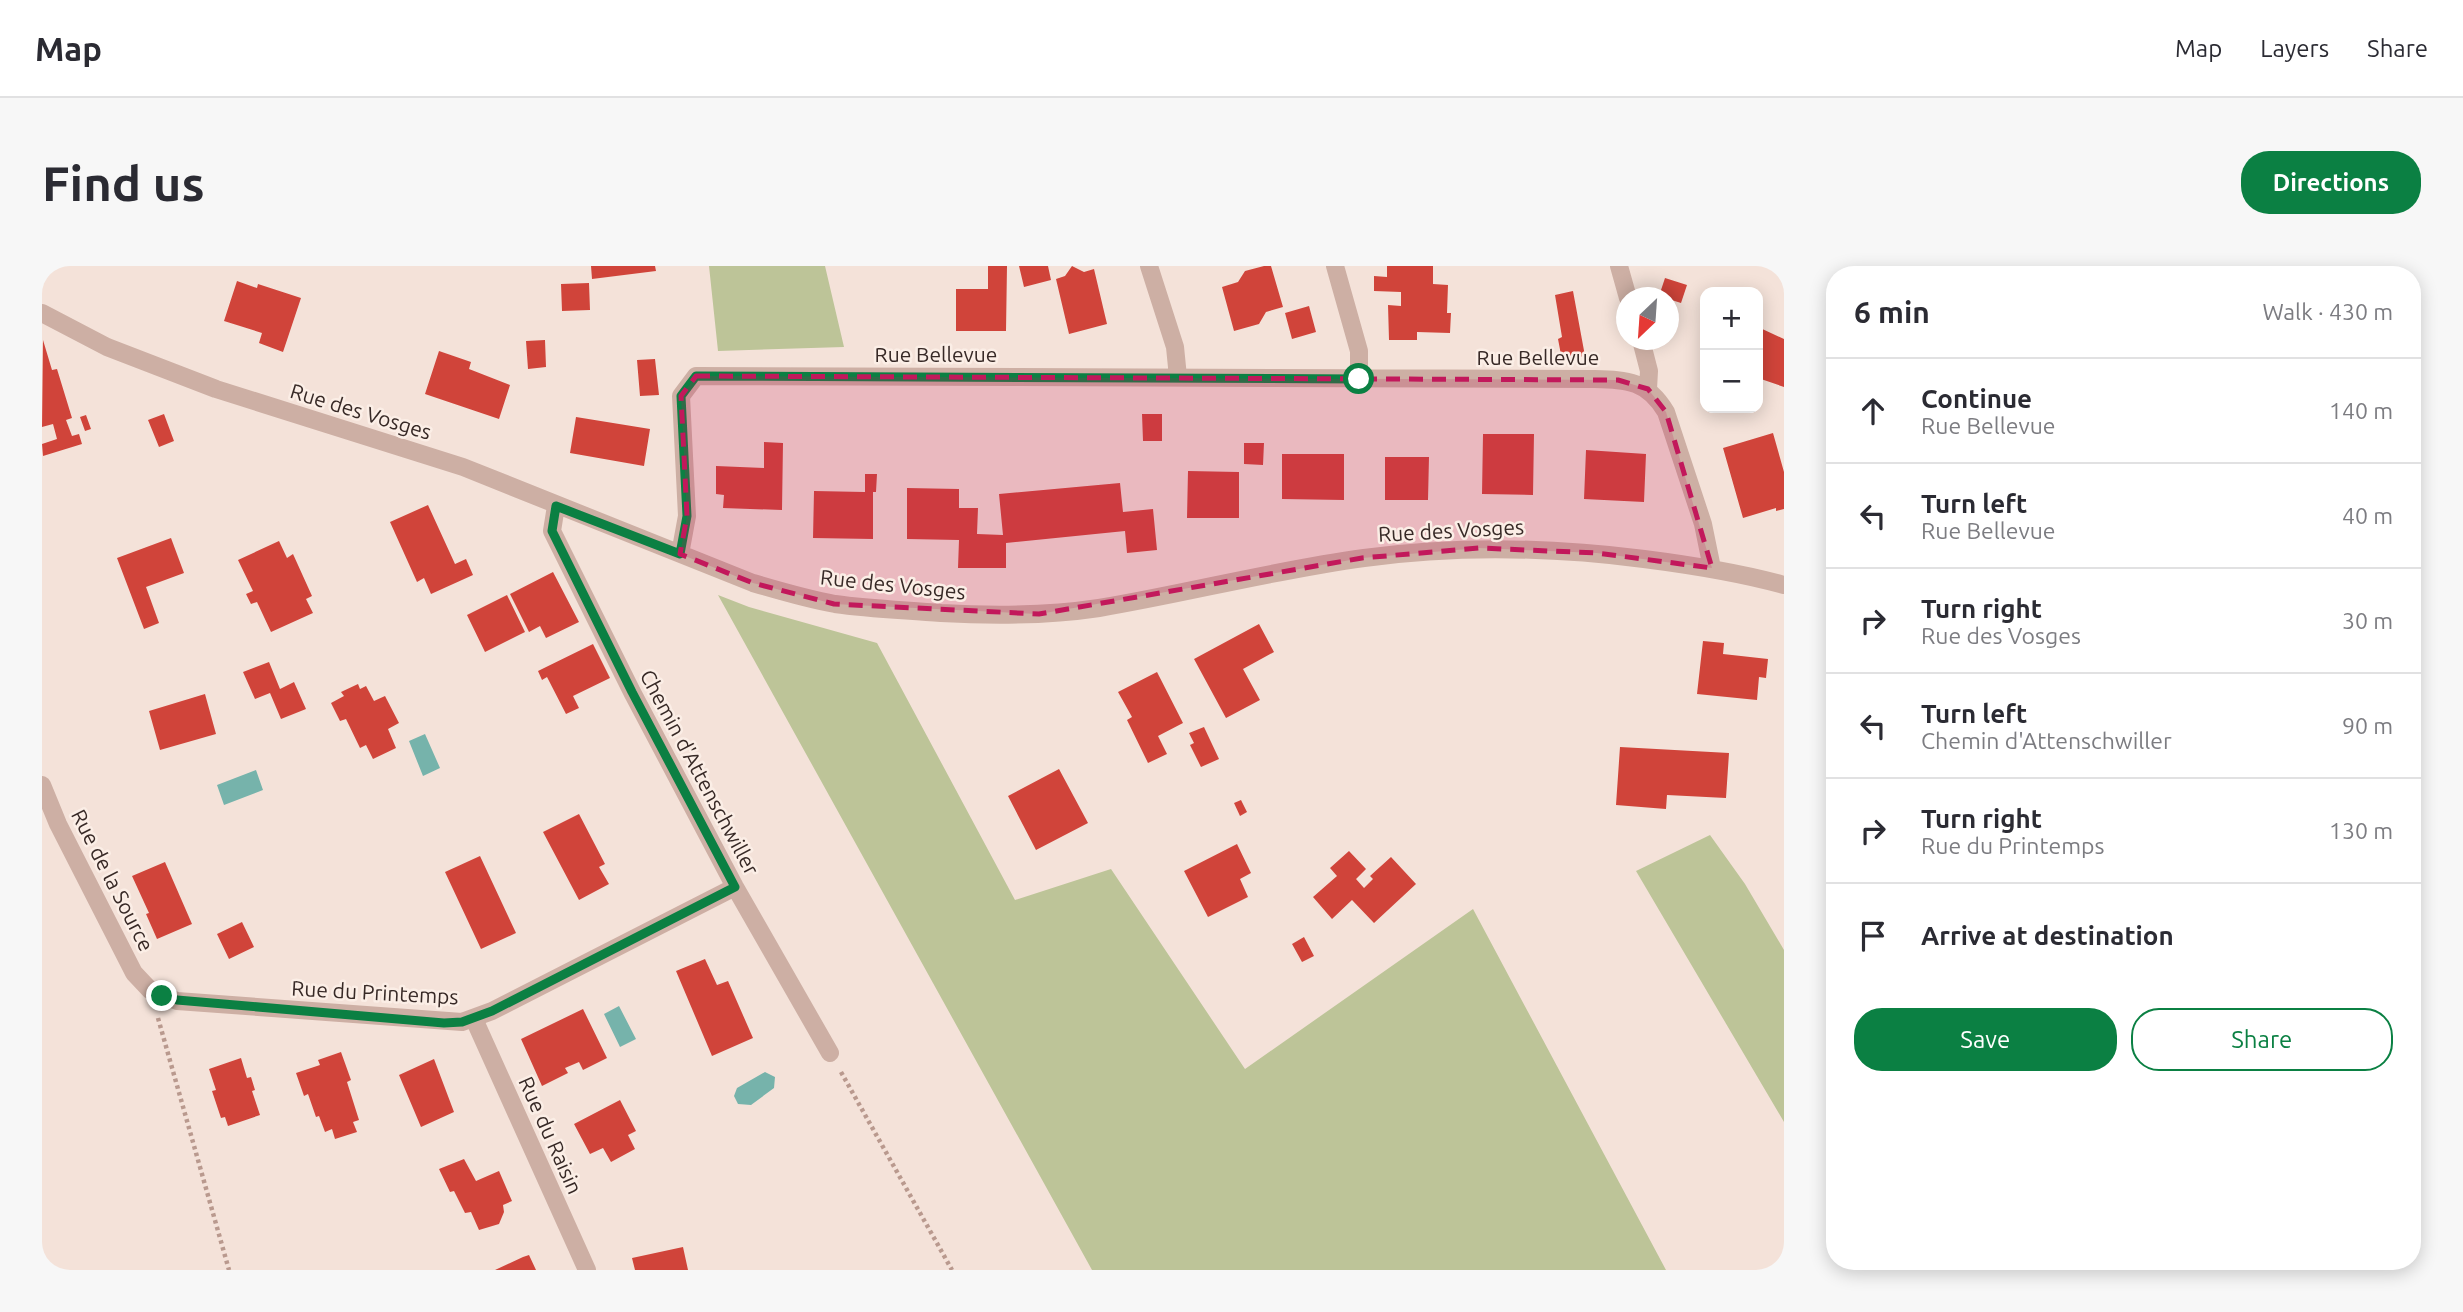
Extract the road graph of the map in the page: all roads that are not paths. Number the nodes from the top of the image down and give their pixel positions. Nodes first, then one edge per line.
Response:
1 (1149, 266) edge
2 (1335, 266) edge
3 (1619, 266) edge
4 (1625, 287) edge
5 (42, 313) edge
6 (1644, 350) edge
7 (1178, 377) junction
8 (1359, 379) junction
9 (1648, 388) junction
10 (556, 506) junction
11 (680, 554) junction
12 (1712, 568) junction
13 (1784, 585) edge
14 (42, 785) edge
15 (735, 887) junction
16 (150, 990) joint
17 (474, 1018) junction
18 (830, 1052) road end
19 (587, 1270) edge

1 - 7 street
2 - 8 street
3 - 4 street
5 - 10 street, Rue des Vosges
6 - 9 street
7 - 8 street, Rue Bellevue
7 - 11 street, Rue Bellevue
8 - 9 street, Rue Bellevue
9 - 12 street
10 - 11 street, Rue des Vosges
10 - 15 street, Chemin d'Attenschwiller
11 - 12 street, Rue des Vosges
12 - 13 street, Rue des Vosges
14 - 16 street, Rue de la Source
15 - 17 street, Rue du Printemps
15 - 18 street, Chemin d'Attenschwiller
16 - 17 street, Rue du Printemps
17 - 19 street, Rue du Raisin

